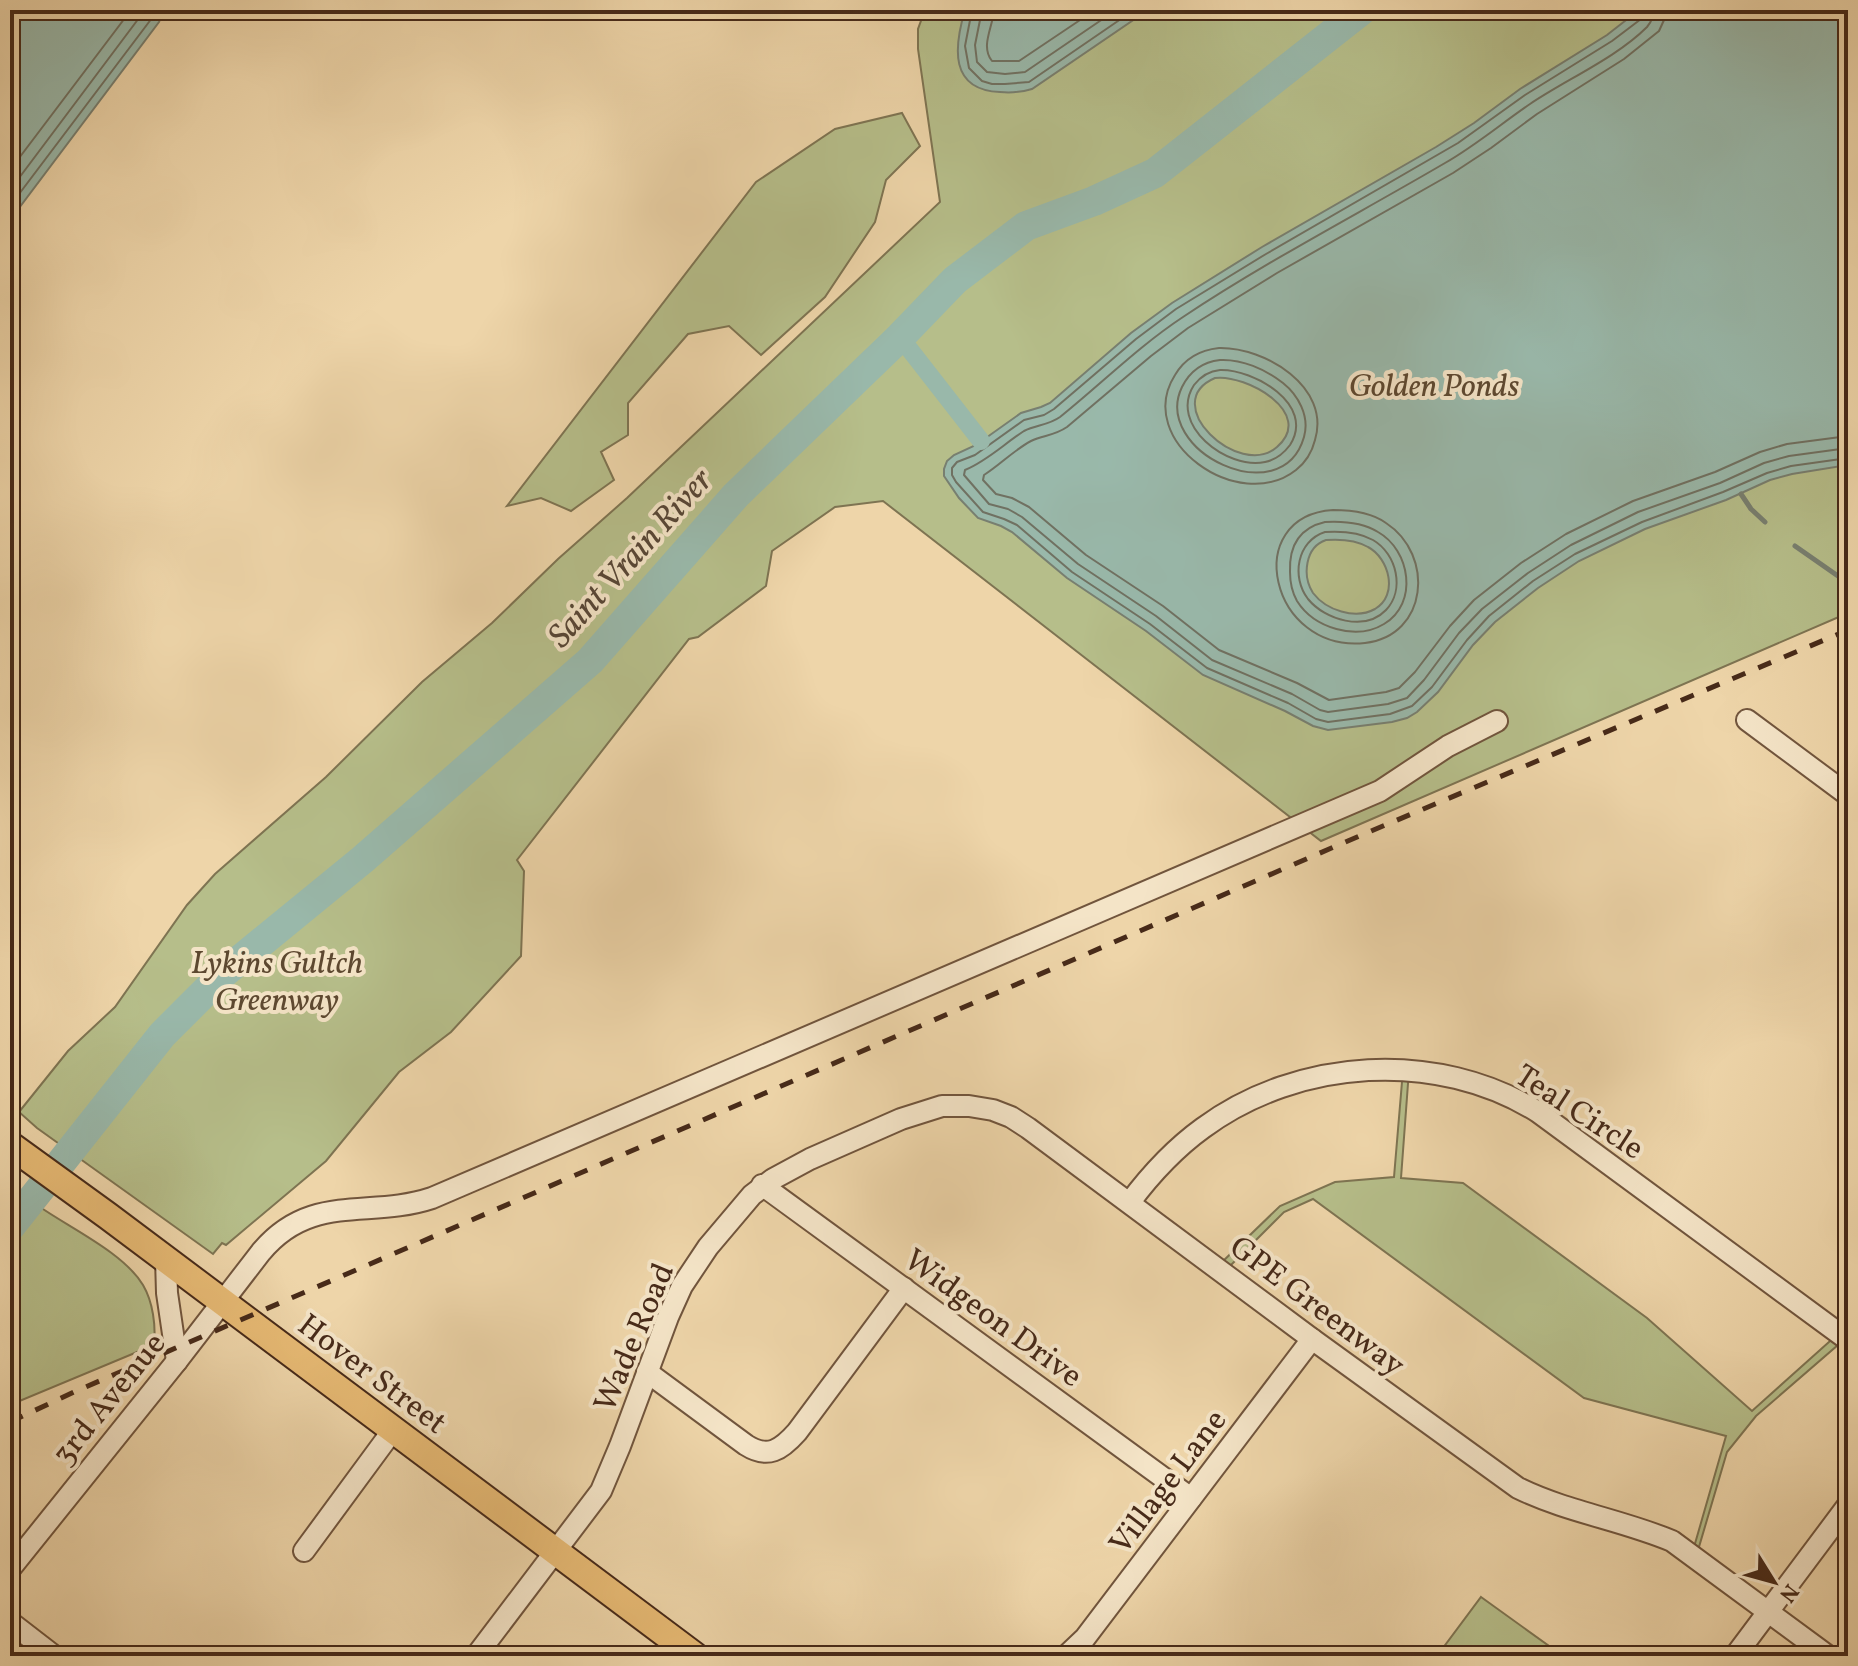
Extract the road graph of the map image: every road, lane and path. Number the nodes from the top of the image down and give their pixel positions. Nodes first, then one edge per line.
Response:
1 (1747, 720) dead end
2 (1497, 721) dead end
3 (1848, 795) edge
4 (12, 1147) edge
5 (762, 1185) junction
6 (1130, 1202) junction
7 (166, 1259) junction
8 (904, 1288) junction
9 (223, 1302) junction
10 (1312, 1339) junction
11 (1848, 1340) edge
12 (177, 1361) junction
13 (647, 1372) junction
14 (393, 1430) junction
15 (1191, 1498) junction
16 (1848, 1505) edge
17 (304, 1551) dead end
18 (555, 1551) junction
19 (10, 1569) edge
20 (1768, 1612) junction
21 (10, 1622) edge
22 (54, 1656) edge
23 (476, 1656) edge
24 (695, 1656) edge
25 (1066, 1656) edge
26 (1735, 1656) edge
27 (1828, 1656) edge

1 - 3 street
2 - 9 street, 3rd Avenue
4 - 7 main road, Hover Street
5 - 6 street, GPE Greenway
5 - 8 street, Widgeon Drive
5 - 13 street, Wade Road
6 - 10 street, GPE Greenway
6 - 11 street, Teal Circle
7 - 9 main road, Hover Street
7 - 12 street
8 - 13 street
8 - 15 street, Widgeon Drive
9 - 12 street, 3rd Avenue
9 - 14 main road, Hover Street
10 - 15 street, Village Lane
10 - 20 street, GPE Greenway
12 - 19 street, 3rd Avenue
13 - 18 street, Wade Road
14 - 17 street
14 - 18 main road, Hover Street
15 - 25 street, Village Lane
16 - 20 street
18 - 23 street, Wade Road
18 - 24 main road, Hover Street
20 - 26 street
20 - 27 street, GPE Greenway
21 - 22 street

